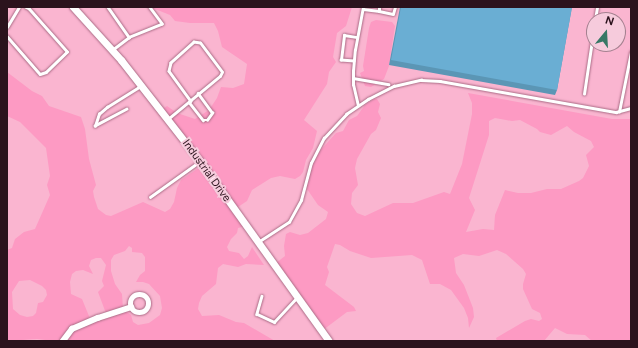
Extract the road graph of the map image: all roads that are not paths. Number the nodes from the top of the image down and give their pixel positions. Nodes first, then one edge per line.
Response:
1 (19, 7) edge
2 (25, 7) edge
3 (73, 7) edge
4 (108, 7) edge
5 (149, 7) edge
6 (379, 7) edge
7 (395, 7) edge
8 (363, 8) edge
9 (379, 12) junction
10 (7, 27) edge
11 (7, 36) edge
12 (129, 37) junction
13 (358, 37) junction
14 (112, 51) junction
15 (590, 52) edge
16 (631, 52) edge
17 (354, 61) junction
18 (353, 78) junction
19 (388, 84) dead end
20 (142, 86) junction
21 (198, 94) junction
22 (584, 94) dead end
23 (190, 102) junction
24 (358, 106) junction
25 (631, 108) edge
26 (127, 109) dead end
27 (620, 112) junction
28 (168, 120) junction
29 (200, 161) junction
30 (150, 197) dead end
31 (258, 242) junction
32 (262, 296) dead end
33 (298, 297) junction
34 (131, 307) dead end
35 (63, 341) edge
36 (329, 341) edge

1 - 10 lane
2 - 11 lane
3 - 14 street, Industrial Drive
4 - 12 lane
5 - 12 lane
6 - 9 lane
7 - 9 lane
8 - 9 lane
8 - 13 lane
12 - 14 lane
13 - 17 lane
13 - 17 lane
14 - 20 street, Industrial Drive
15 - 22 lane
16 - 27 lane
17 - 18 lane
18 - 19 lane
18 - 24 lane
20 - 26 lane
20 - 28 street, Industrial Drive
21 - 23 lane
21 - 23 lane
21 - 23 lane
23 - 28 lane
24 - 27 lane
24 - 31 lane
25 - 27 lane
28 - 29 street, Industrial Drive
29 - 30 lane
29 - 31 street, Industrial Drive
31 - 33 street, Industrial Drive
32 - 33 lane
33 - 36 street, Industrial Drive
34 - 35 street

